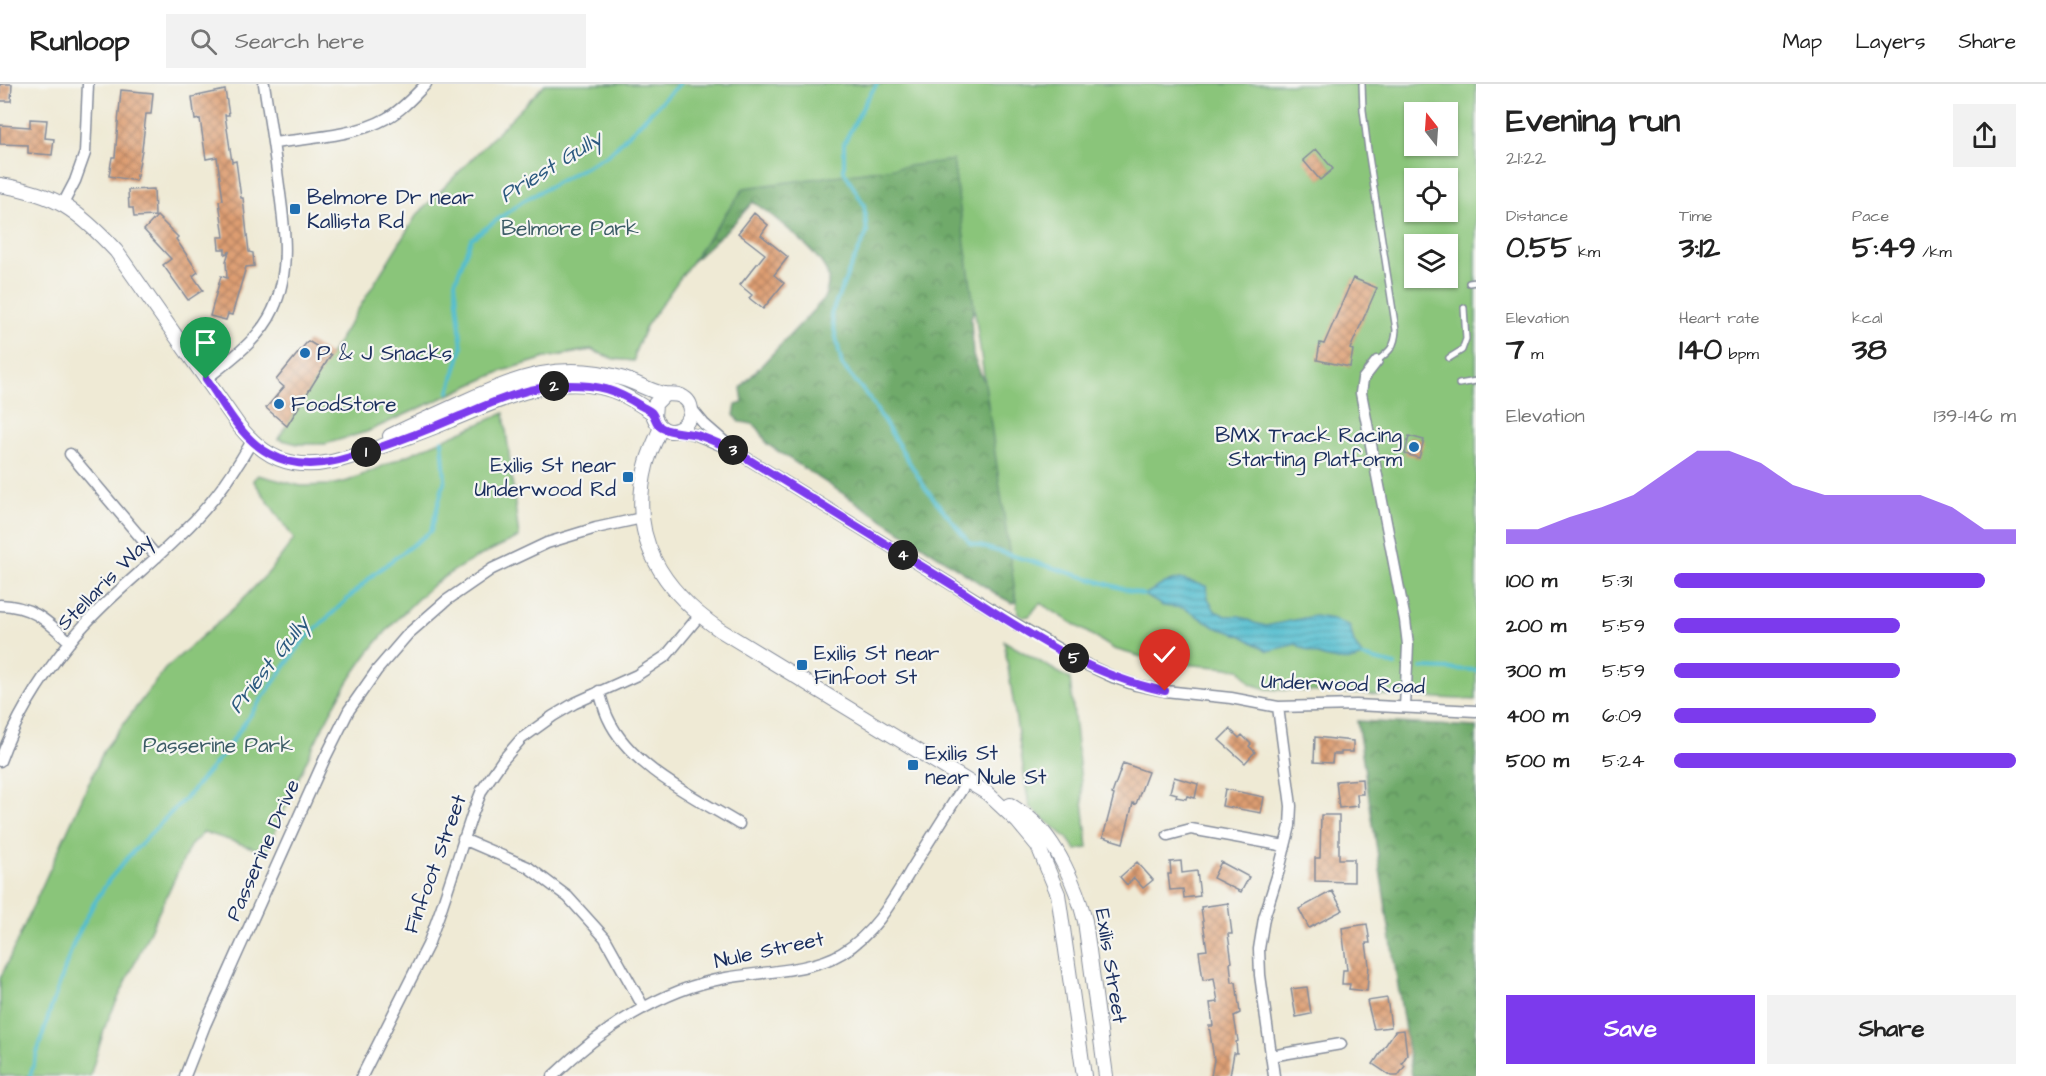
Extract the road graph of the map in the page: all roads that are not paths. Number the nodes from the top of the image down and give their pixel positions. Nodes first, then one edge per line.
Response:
1 (88, 84) edge
2 (264, 84) edge
3 (426, 84) edge
4 (1362, 84) edge
5 (274, 143) junction
6 (0, 186) edge
7 (63, 204) junction
8 (1476, 282) edge
9 (1469, 283) dead end
10 (1464, 308) dead end
11 (1449, 358) dead end
12 (1377, 361) joint
13 (206, 379) junction
14 (1476, 381) edge
15 (1459, 384) dead end
16 (665, 394) junction
17 (690, 407) junction
18 (653, 413) junction
19 (661, 427) junction
20 (676, 430) junction
21 (252, 441) junction
22 (735, 451) junction
23 (70, 454) dead end
24 (346, 459) junction
25 (642, 518) junction
26 (157, 557) junction
27 (0, 605) edge
28 (699, 616) junction
29 (70, 642) junction
30 (599, 691) junction
31 (1278, 707) junction
32 (1405, 707) junction
33 (1476, 711) edge
34 (0, 761) edge
35 (967, 781) junction
36 (987, 794) junction
37 (739, 824) dead end
38 (1168, 836) dead end
39 (463, 839) junction
40 (1286, 846) junction
41 (644, 1008) junction
42 (1341, 1044) dead end
43 (1271, 1056) junction
44 (185, 1076) edge
45 (362, 1076) edge
46 (553, 1076) edge
47 (1084, 1076) edge
48 (1106, 1076) edge
49 (1274, 1076) edge

1 - 7 street
2 - 5 street
3 - 5 street
4 - 12 lane
5 - 13 street
6 - 7 street, Underwood Road
7 - 13 street, Underwood Road
8 - 9 lane
10 - 11 lane
12 - 32 street
13 - 21 street, Underwood Road
14 - 15 lane
16 - 17 street, Underwood Road
16 - 18 street
16 - 24 street, Underwood Road
17 - 20 street
17 - 22 street, Underwood Road
18 - 19 street, Underwood Road
18 - 24 street, Underwood Road
19 - 20 street, Underwood Road
19 - 25 street, Exilis Street
20 - 22 street, Underwood Road
21 - 24 street, Underwood Road
21 - 26 street, Stellaris Way
22 - 31 street, Underwood Road
23 - 26 street
25 - 28 street, Exilis Street
25 - 44 street, Passerine Drive
26 - 29 street, Stellaris Way
27 - 29 street
28 - 30 street, Finfoot Street
28 - 35 street, Exilis Street
29 - 34 street, Stellaris Way
30 - 37 street
30 - 39 street, Finfoot Street
31 - 32 street, Underwood Road
31 - 40 street
32 - 33 street, Underwood Road
35 - 36 street, Exilis Street
35 - 41 street, Nule Street
36 - 47 street, Exilis Street
36 - 48 street, Exilis Street
38 - 40 street
39 - 41 street
39 - 45 street, Finfoot Street
40 - 43 street
41 - 46 street, Nule Street
42 - 43 street
43 - 49 street

